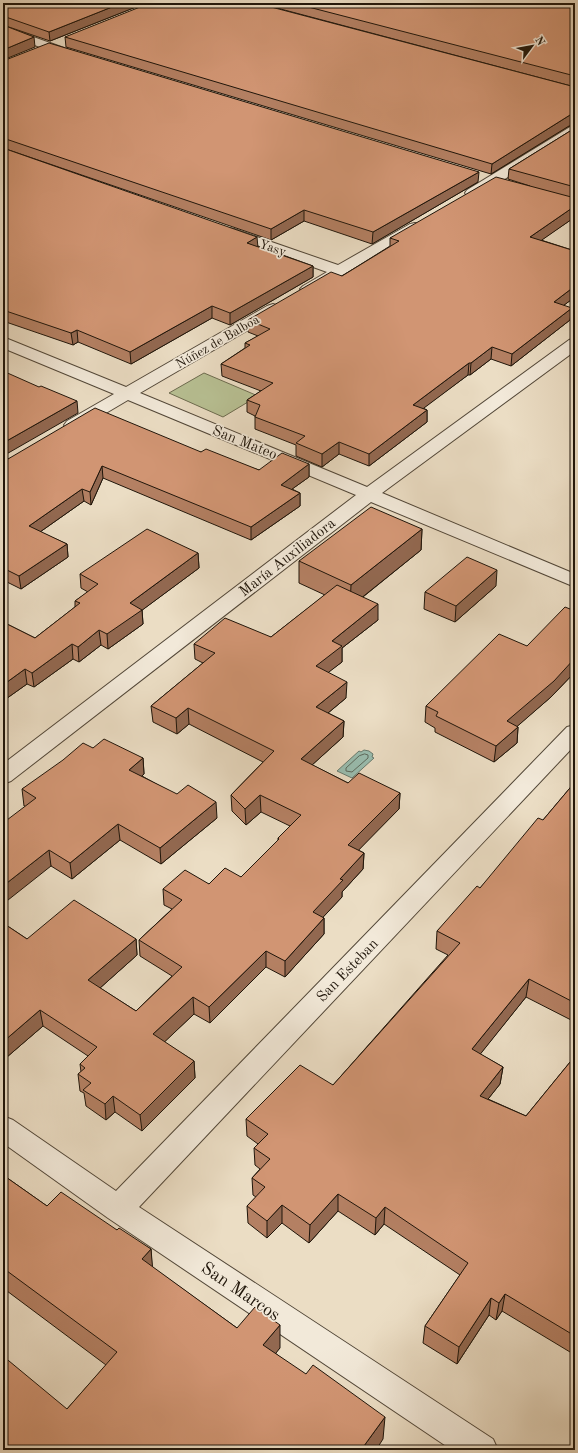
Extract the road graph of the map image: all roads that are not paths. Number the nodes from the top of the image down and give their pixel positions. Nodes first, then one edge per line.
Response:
1 (3, 29) edge
2 (64, 42) edge
3 (49, 47) junction
4 (36, 53) edge
5 (80, 57) edge
6 (575, 130) edge
7 (478, 176) edge
8 (493, 181) junction
9 (508, 185) edge
10 (460, 200) edge
11 (426, 220) edge
12 (213, 226) edge
13 (340, 271) junction
14 (299, 294) edge
15 (285, 302) edge
16 (3, 342) edge
17 (575, 343) edge
18 (127, 394) junction
19 (58, 434) edge
20 (369, 494) junction
21 (575, 581) edge
22 (575, 732) edge
23 (3, 776) edge
24 (3, 1128) edge
25 (118, 1209) junction
26 (481, 1450) edge

1 - 3 street
2 - 3 street
3 - 4 street
3 - 5 street
6 - 8 street
7 - 8 street
8 - 9 street
8 - 10 street
11 - 13 street
12 - 13 street, Yasy
13 - 14 street
15 - 18 street, Núñez de Balboa
16 - 18 street, San Mateo
17 - 20 street, María Auxiliadora
18 - 19 street, Núñez de Balboa
18 - 20 street, San Mateo
20 - 21 street, San Mateo
20 - 23 street, María Auxiliadora
22 - 25 street, San Esteban
24 - 25 street, San Marcos
25 - 26 street, San Marcos

